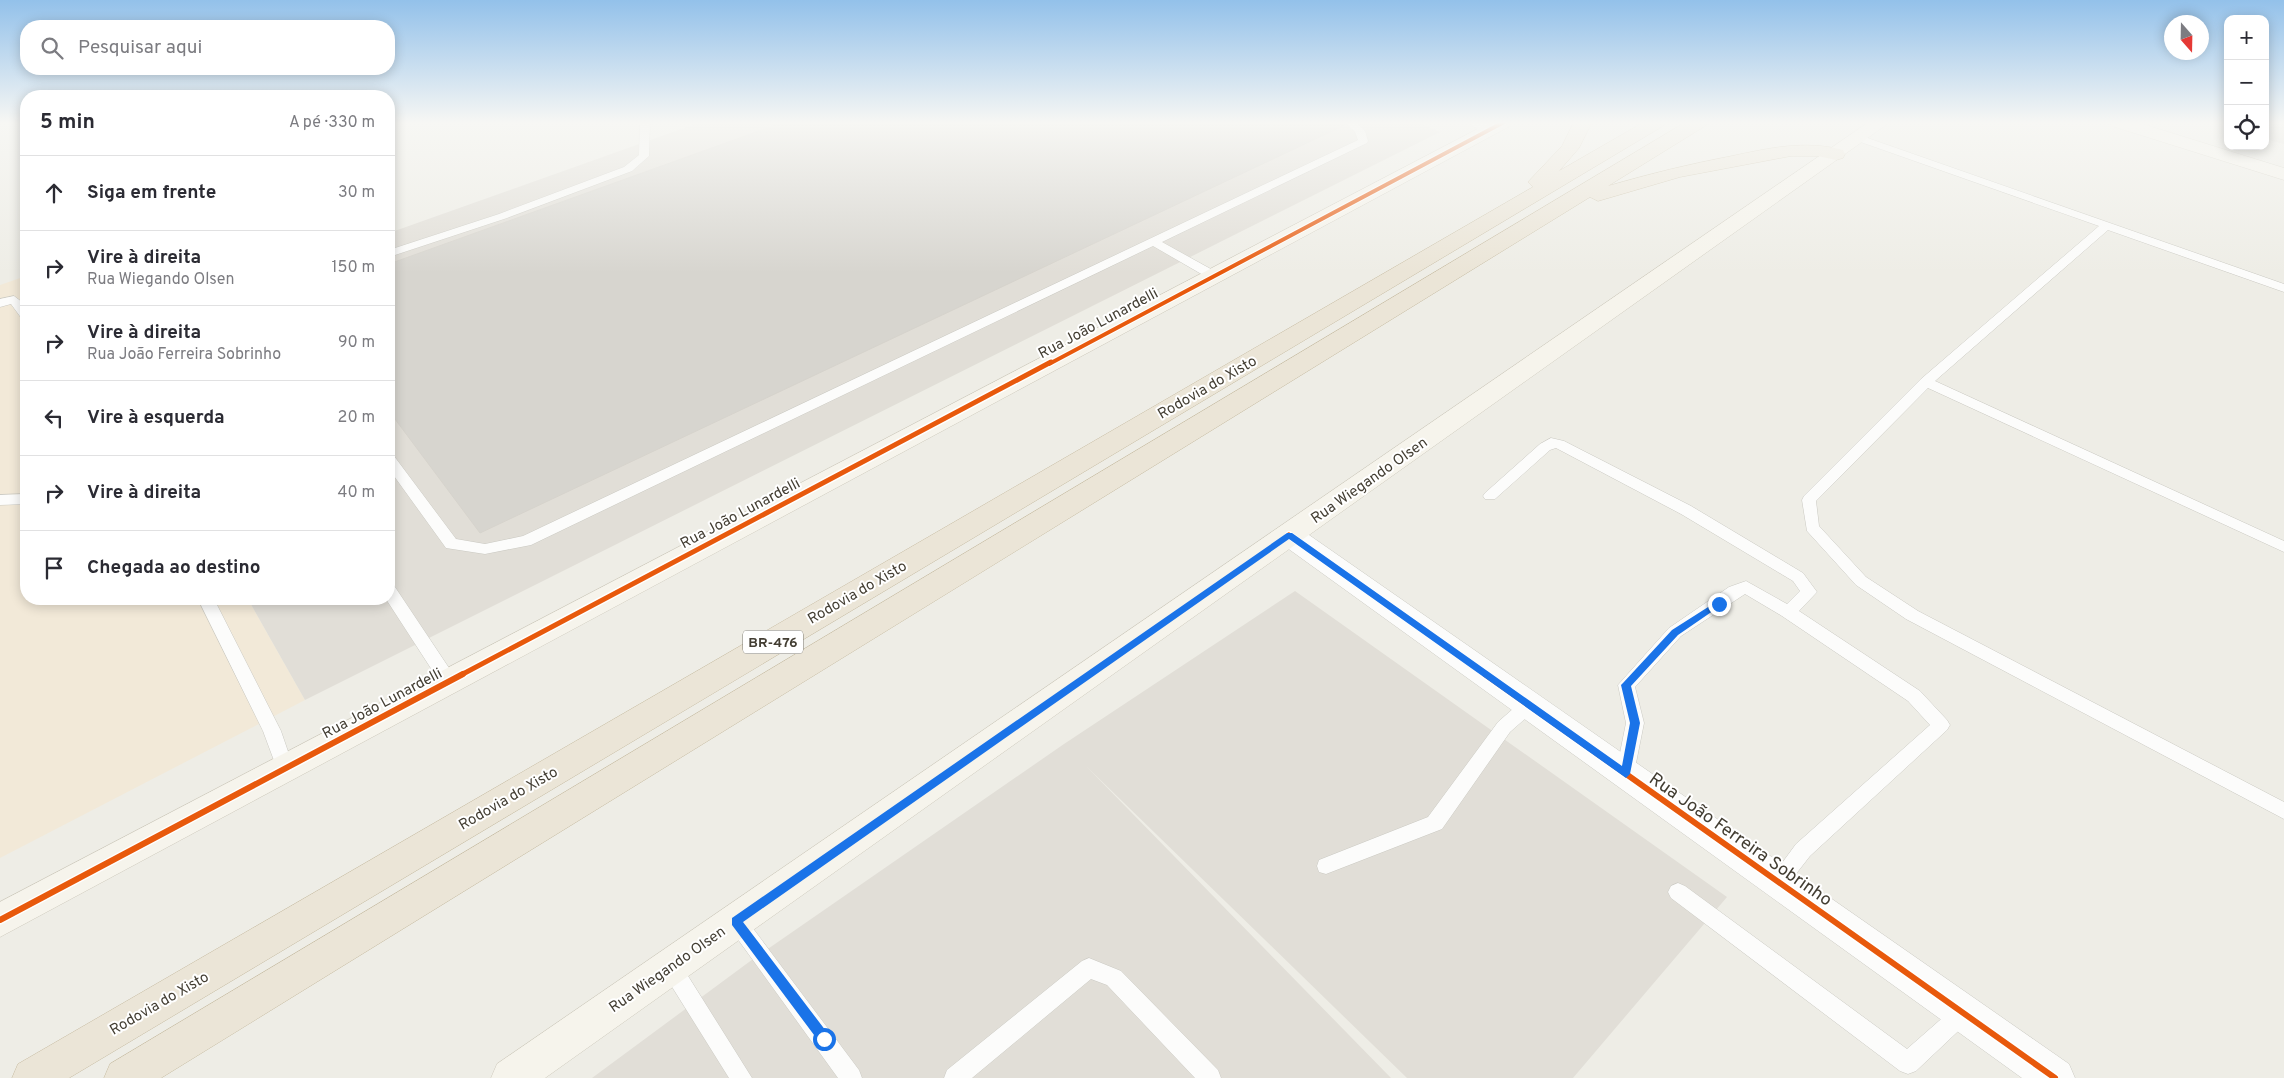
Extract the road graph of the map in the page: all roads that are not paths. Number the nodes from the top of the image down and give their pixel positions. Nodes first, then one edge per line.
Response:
1 (619, 172) edge
2 (1297, 172) edge
3 (1404, 172) edge
4 (1547, 172) edge
5 (1572, 172) edge
6 (1616, 172) edge
7 (1676, 172) edge
8 (1810, 172) edge
9 (1934, 172) edge
10 (1515, 206) junction
11 (1543, 216) junction
12 (2107, 225) junction
13 (1152, 241) junction
14 (395, 252) edge
15 (1214, 276) junction
16 (2284, 288) edge
17 (0, 303) edge
18 (20, 308) edge
19 (1926, 382) junction
20 (395, 467) edge
21 (1490, 496) dead end
22 (20, 499) edge
23 (0, 500) edge
24 (1289, 535) junction
25 (2284, 547) edge
26 (395, 600) edge
27 (209, 605) edge
28 (1788, 612) junction
29 (449, 682) junction
30 (1529, 705) junction
31 (285, 769) junction
32 (1626, 774) junction
33 (2284, 811) edge
34 (1326, 866) dead end
35 (1778, 882) junction
36 (1678, 892) dead end
37 (0, 920) edge
38 (736, 921) junction
39 (671, 967) junction
40 (1963, 1013) junction
41 (32, 1078) edge
42 (124, 1078) edge
43 (511, 1078) edge
44 (742, 1078) edge
45 (851, 1078) edge
46 (954, 1078) edge
47 (1210, 1078) edge
48 (2055, 1078) edge

1 - 14 lane
2 - 13 lane
3 - 15 main road, Rua João Lunardelli
4 - 10 highway
5 - 10 highway, Rodovia do Xisto / BR-476
6 - 11 highway, Rodovia do Xisto / BR-476
7 - 11 highway
8 - 24 main road, Rua Wiegando Olsen
9 - 12 lane
10 - 41 highway, Rodovia do Xisto / BR-476
11 - 42 highway, Rodovia do Xisto / BR-476
12 - 16 lane
12 - 19 lane
13 - 15 lane
13 - 20 lane
15 - 29 main road, Rua João Lunardelli
17 - 18 lane
19 - 25 lane
19 - 33 lane
21 - 28 lane
22 - 23 lane
24 - 30 street, Rua João Ferreira Sobrinho
24 - 38 main road, Rua Wiegando Olsen
26 - 29 lane
27 - 31 lane
28 - 32 lane
28 - 35 lane
29 - 31 main road, Rua João Lunardelli
30 - 32 street, Rua João Ferreira Sobrinho
30 - 34 lane
31 - 37 main road, Rua João Lunardelli
32 - 35 street, Rua João Ferreira Sobrinho
35 - 40 street, Rua João Ferreira Sobrinho
36 - 40 lane
38 - 39 main road, Rua Wiegando Olsen
38 - 45 lane
39 - 43 main road, Rua Wiegando Olsen
39 - 44 lane
40 - 48 street, Rua João Ferreira Sobrinho
46 - 47 lane

